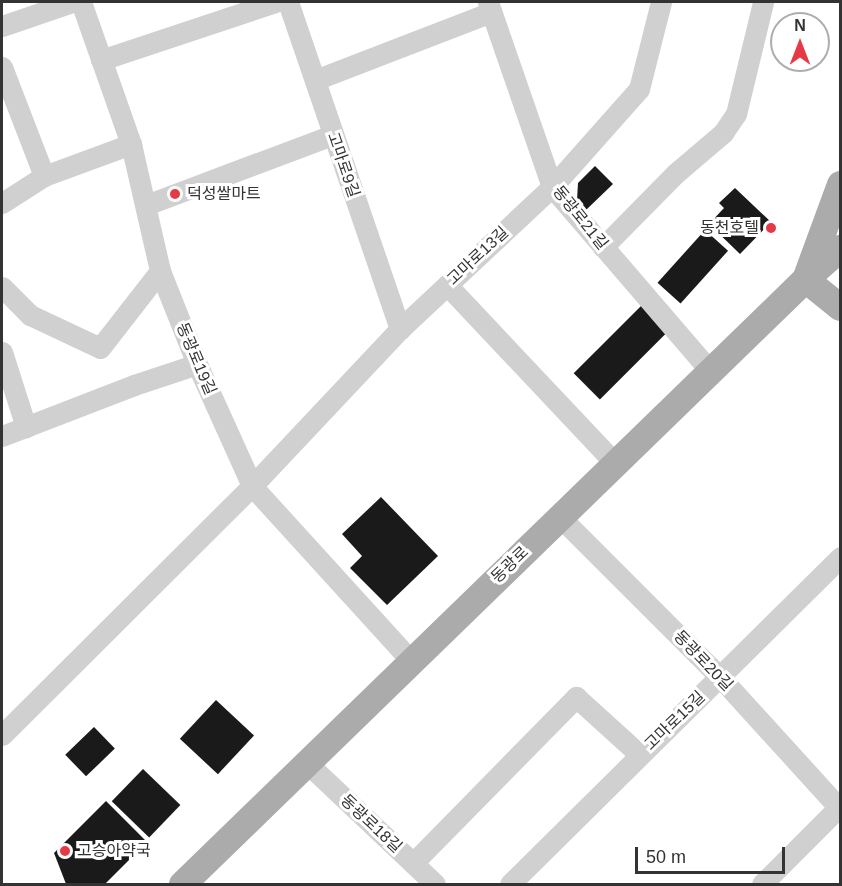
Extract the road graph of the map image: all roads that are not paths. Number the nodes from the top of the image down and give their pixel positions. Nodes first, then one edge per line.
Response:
1 (72, 2) edge
2 (81, 2) edge
3 (274, 2) edge
4 (288, 2) edge
5 (661, 2) edge
6 (763, 2) edge
7 (490, 7) edge
8 (2, 26) edge
9 (101, 60) junction
10 (2, 67) edge
11 (315, 80) junction
12 (332, 135) junction
13 (131, 144) junction
14 (44, 176) junction
15 (840, 184) edge
16 (552, 187) junction
17 (2, 202) edge
18 (146, 205) junction
19 (603, 247) junction
20 (840, 248) edge
21 (160, 271) junction
22 (805, 279) junction
23 (447, 285) junction
24 (2, 287) edge
25 (840, 307) edge
26 (400, 329) junction
27 (2, 352) edge
28 (197, 364) junction
29 (710, 371) junction
30 (26, 427) junction
31 (2, 436) edge
32 (615, 463) junction
33 (252, 486) junction
34 (560, 517) junction
35 (840, 556) edge
36 (411, 662) junction
37 (720, 677) junction
38 (2, 735) edge
39 (640, 755) junction
40 (307, 763) junction
41 (840, 807) edge
42 (413, 864) junction
43 (182, 885) edge
44 (435, 885) edge
45 (510, 885) edge
46 (762, 885) edge

1 - 8 street
2 - 9 street, 동광로19길
3 - 9 street
4 - 11 street, 고마로9길
5 - 16 street, 고마로13길
6 - 19 street
7 - 11 street
7 - 16 street, 동광로21길
9 - 13 street, 동광로19길
10 - 14 street
11 - 12 street, 고마로9길
12 - 18 street
12 - 26 street, 고마로9길
13 - 14 street
13 - 18 street, 동광로19길
14 - 17 street
15 - 22 main road
16 - 19 street, 동광로21길
16 - 23 street, 고마로13길
18 - 21 street, 동광로19길
19 - 29 street, 동광로21길
20 - 22 main road, 동광로
21 - 24 street
21 - 28 street, 동광로19길
22 - 25 main road
22 - 29 main road, 동광로
23 - 26 street, 고마로13길
23 - 32 street
26 - 33 street, 고마로13길
27 - 30 street
28 - 30 street
28 - 33 street, 동광로19길
29 - 32 main road, 동광로
30 - 31 street
32 - 34 main road, 동광로
33 - 36 street, 동광로19길
33 - 38 street, 고마로13길
34 - 36 main road, 동광로
34 - 37 street, 동광로20길
35 - 37 street, 고마로15길
36 - 40 main road, 동광로
37 - 39 street, 고마로15길
37 - 41 street, 동광로20길
39 - 42 street
39 - 45 street, 고마로15길
40 - 42 street, 동광로18길
40 - 43 main road, 동광로
41 - 46 street
42 - 44 street, 동광로18길

